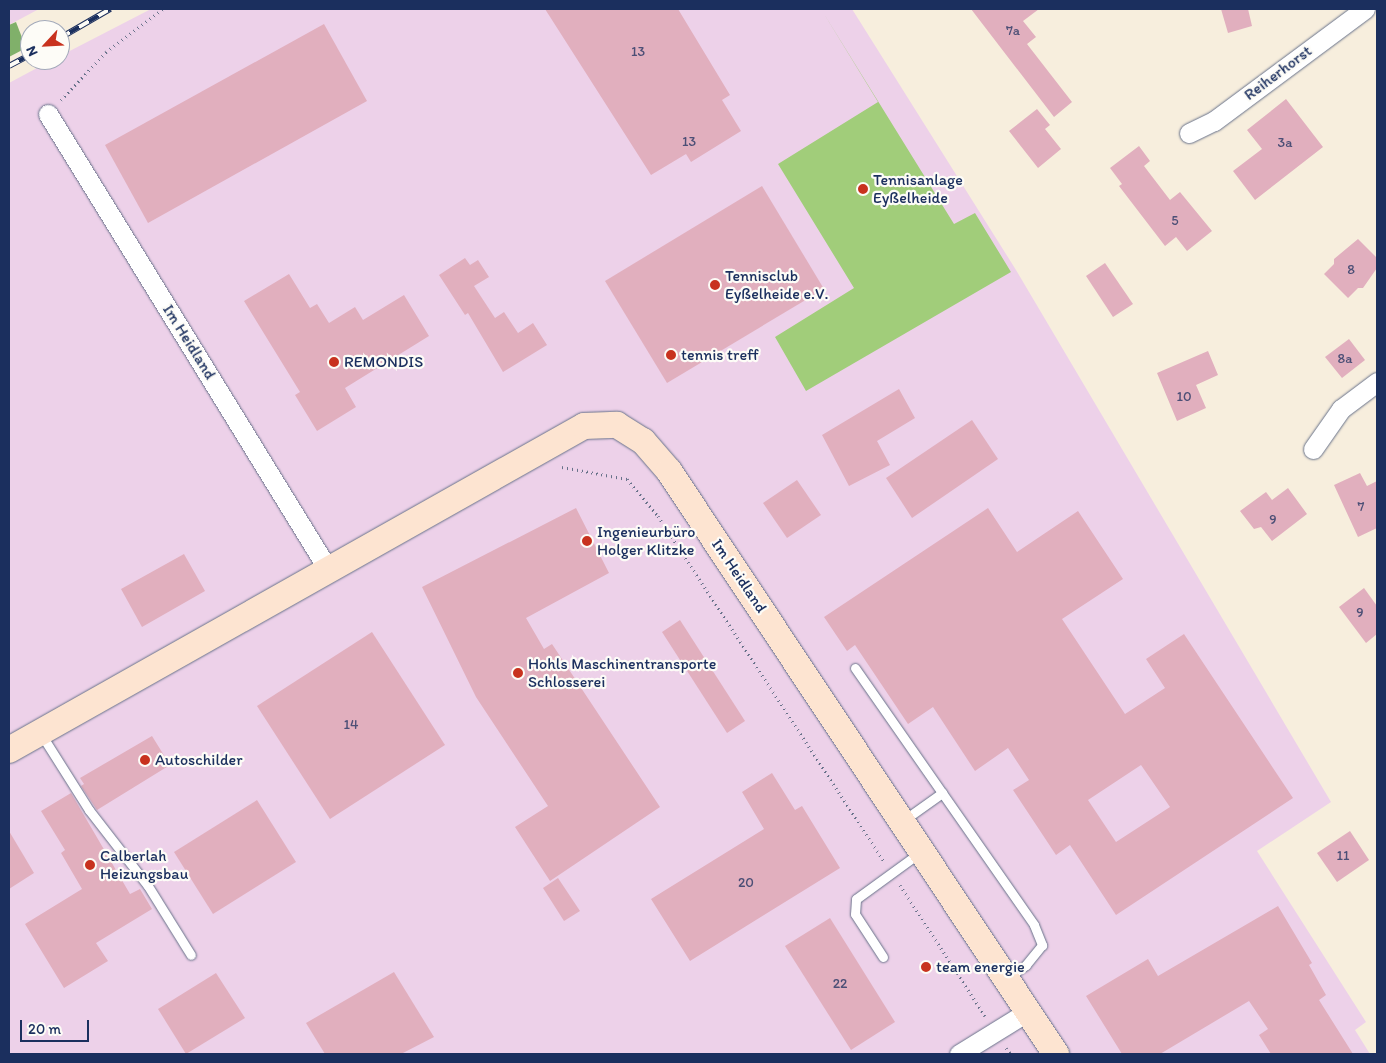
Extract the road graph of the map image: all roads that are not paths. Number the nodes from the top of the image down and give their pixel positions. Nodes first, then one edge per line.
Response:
1 (1365, 9) edge
2 (48, 114) road end
3 (1189, 133) dead end
4 (1377, 382) edge
5 (1313, 449) dead end
6 (329, 571) junction
7 (855, 668) dead end
8 (40, 733) junction
9 (9, 750) edge
10 (942, 793) junction
11 (902, 822) junction
12 (921, 851) junction
13 (191, 955) dead end
14 (883, 957) dead end
15 (1006, 979) junction
16 (1027, 1012) junction
17 (959, 1054) edge
18 (1056, 1054) edge

1 - 3 street, Reiherhorst
2 - 6 street, Im Heidland
4 - 5 street
6 - 8 street, Im Heidland
6 - 11 street, Im Heidland
7 - 10 lane
8 - 9 street, Im Heidland
8 - 13 lane
10 - 11 lane
10 - 15 lane
11 - 12 street, Im Heidland
12 - 14 lane
12 - 15 street, Im Heidland
15 - 16 street, Im Heidland
16 - 17 street
16 - 18 street, Im Heidland

